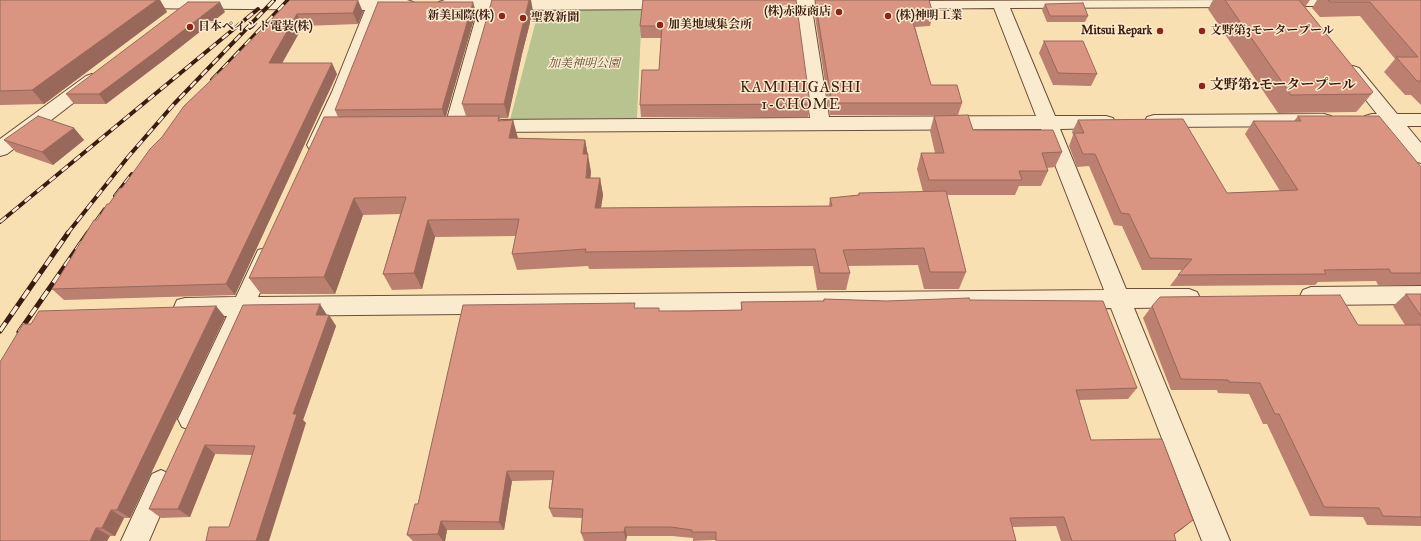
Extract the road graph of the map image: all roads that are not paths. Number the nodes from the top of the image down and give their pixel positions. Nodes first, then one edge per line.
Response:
1 (1359, 0) edge
2 (1148, 1) edge
3 (1295, 1) edge
4 (193, 2) edge
5 (375, 2) edge
6 (889, 2) edge
7 (1000, 2) edge
8 (685, 4) edge
9 (748, 4) edge
10 (803, 4) junction
11 (858, 4) edge
12 (114, 5) edge
13 (488, 5) junction
14 (172, 19) edge
15 (1310, 19) edge
16 (1344, 60) edge
17 (108, 68) edge
18 (1393, 120) junction
19 (1421, 120) edge
20 (1048, 122) junction
21 (820, 123) junction
22 (348, 126) edge
23 (325, 127) junction
24 (0, 130) edge
25 (26, 130) junction
26 (0, 149) edge
27 (1421, 156) edge
28 (309, 162) edge
29 (273, 241) edge
30 (1421, 295) edge
31 (1294, 297) edge
32 (1119, 298) junction
33 (1206, 298) edge
34 (243, 305) junction
35 (164, 308) edge
36 (135, 541) edge
37 (1216, 541) edge

1 - 3 street
2 - 3 street
2 - 7 street
3 - 15 street
4 - 5 street
4 - 12 street
4 - 14 street
5 - 13 street
5 - 23 street
6 - 7 street
7 - 20 street
8 - 13 street
9 - 10 street
10 - 11 street
10 - 21 street
13 - 21 street
16 - 18 street
17 - 25 street
18 - 19 street
18 - 20 street
18 - 27 street
20 - 21 street
20 - 32 street
22 - 23 street
23 - 28 street
24 - 25 street
25 - 26 street
29 - 34 street
30 - 31 street
32 - 33 street
32 - 34 street
32 - 37 street
34 - 35 street
34 - 36 street

